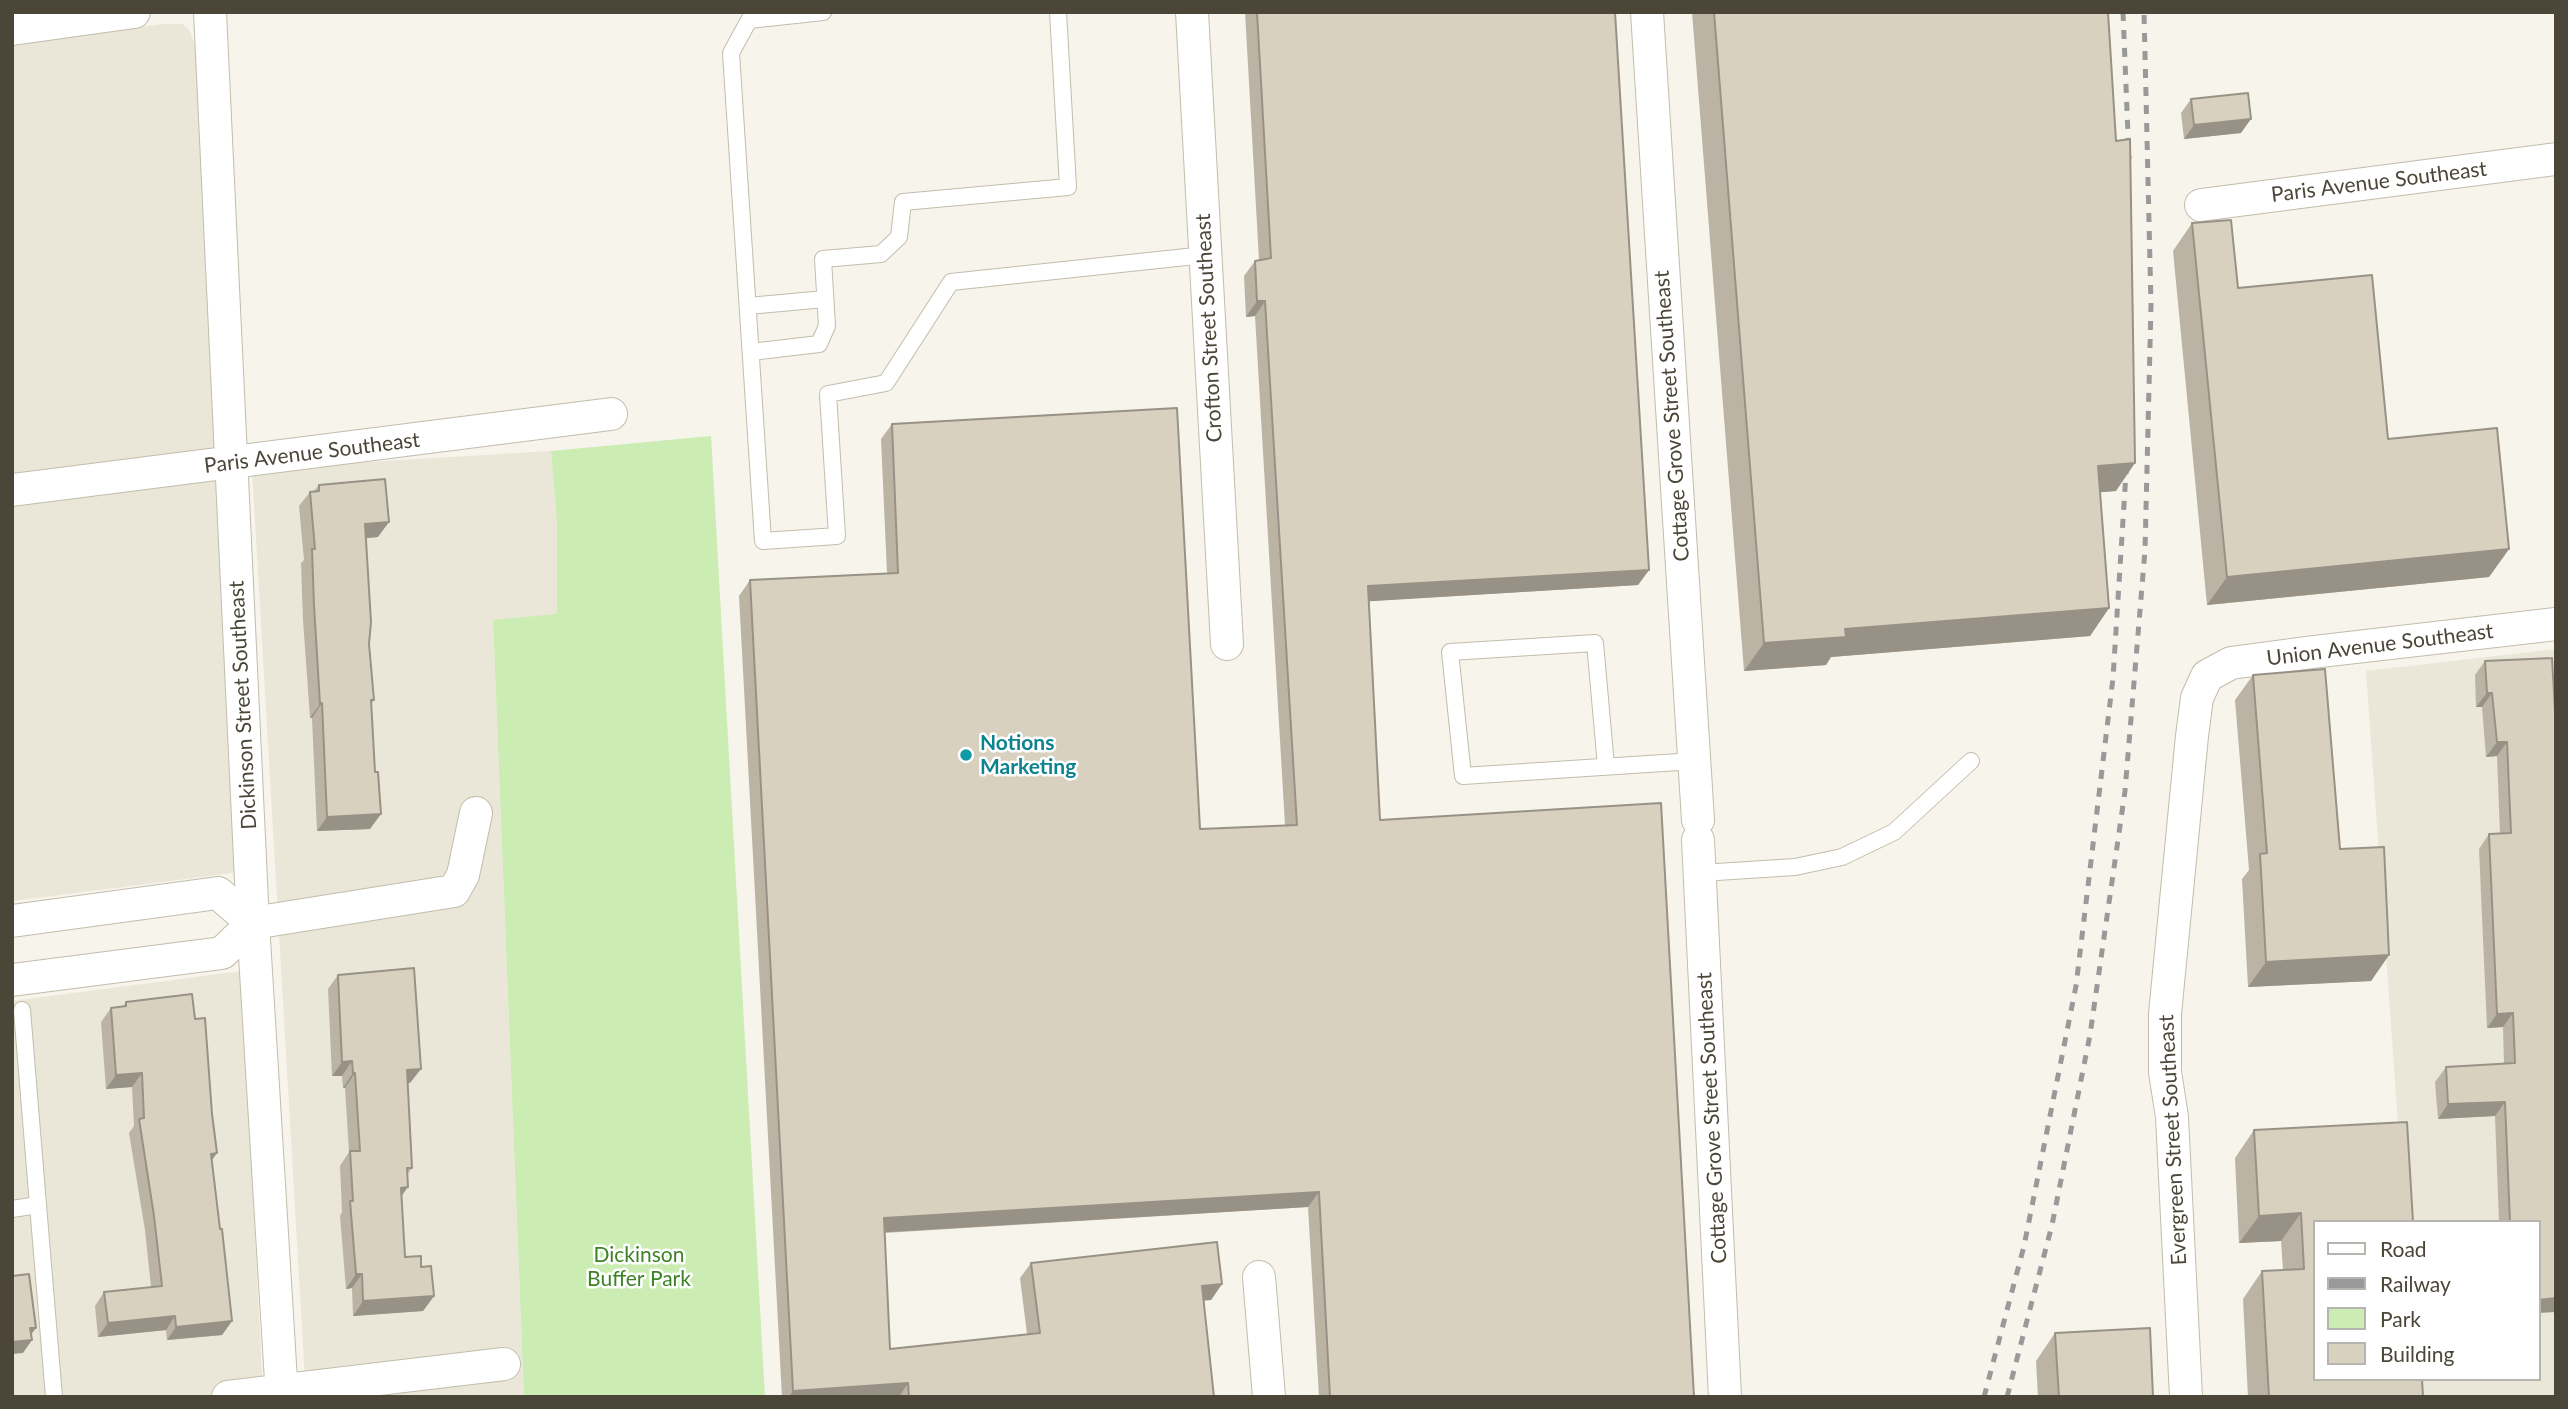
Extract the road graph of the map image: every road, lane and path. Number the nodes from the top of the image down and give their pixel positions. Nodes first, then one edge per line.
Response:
1 (134, 12) edge
2 (210, 12) edge
3 (1058, 12) edge
4 (1192, 12) edge
5 (1647, 12) edge
6 (815, 13) edge
7 (12, 29) edge
8 (2556, 159) edge
9 (2201, 205) dead end
10 (1205, 255) junction
11 (825, 299) junction
12 (748, 306) junction
13 (751, 352) junction
14 (611, 414) dead end
15 (233, 463) junction
16 (12, 490) edge
17 (2556, 624) edge
18 (1227, 643) dead end
19 (2207, 676) joint
20 (1694, 761) junction
21 (1971, 761) dead end
22 (1606, 766) junction
23 (476, 813) dead end
24 (1701, 873) junction
25 (12, 921) edge
26 (253, 923) junction
27 (12, 980) edge
28 (22, 1010) dead end
29 (38, 1205) junction
30 (12, 1209) edge
31 (1259, 1277) dead end
32 (504, 1364) dead end
33 (282, 1393) edge
34 (54, 1397) edge
35 (228, 1397) edge
36 (1269, 1397) edge
37 (1726, 1397) edge
38 (2186, 1397) edge

1 - 7 street
2 - 15 street, Dickinson Street Southeast
3 - 11 lane
4 - 10 street, Crofton Street Southeast
5 - 20 street, Cottage Grove Street Southeast
6 - 12 lane
8 - 9 street, Paris Avenue Southeast
10 - 13 lane
10 - 18 street, Crofton Street Southeast
11 - 12 lane
11 - 13 lane
12 - 13 lane
14 - 15 street, Paris Avenue Southeast
15 - 16 street, Paris Avenue Southeast
15 - 26 street, Dickinson Street Southeast
17 - 19 street, Union Avenue Southeast
19 - 38 street, Evergreen Street Southeast
20 - 22 lane
20 - 24 street, Cottage Grove Street Southeast
21 - 24 lane
22 - 22 lane
23 - 26 street
24 - 37 street, Cottage Grove Street Southeast
25 - 26 street
26 - 27 street
26 - 33 street, Dickinson Street Southeast
28 - 29 lane
29 - 30 lane
29 - 34 lane
31 - 36 street
32 - 33 street
33 - 35 street

